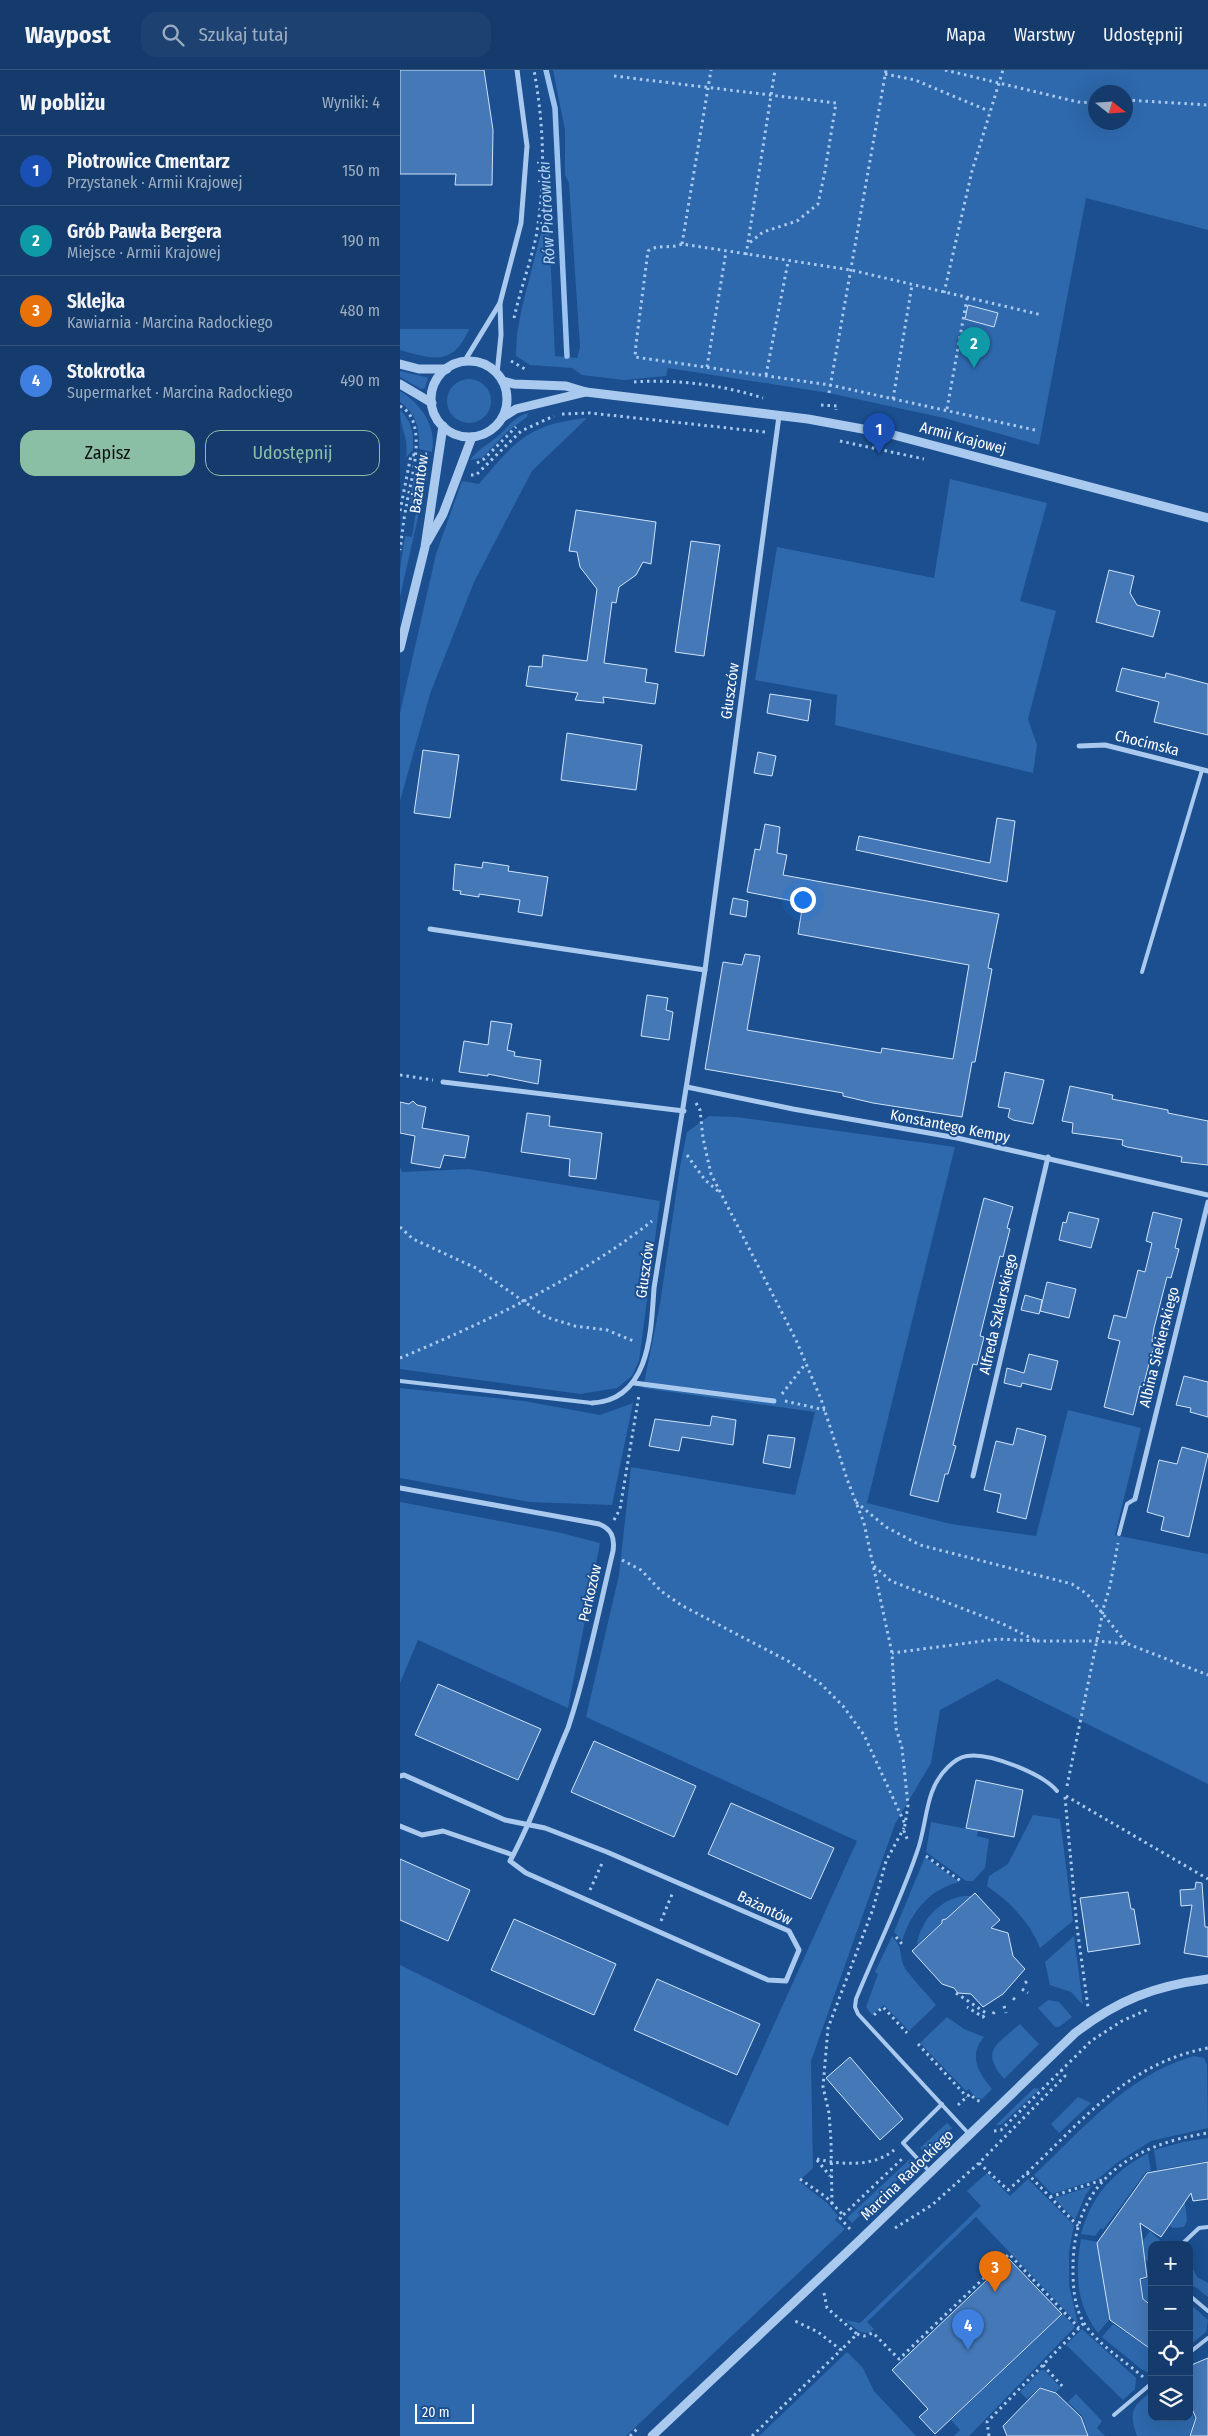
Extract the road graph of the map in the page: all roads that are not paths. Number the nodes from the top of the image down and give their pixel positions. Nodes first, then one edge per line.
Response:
1 (517, 70) edge
2 (500, 302) junction
3 (464, 362) junction
4 (400, 364) edge
5 (447, 369) junction
6 (500, 377) junction
7 (400, 384) edge
8 (586, 392) junction
9 (432, 403) junction
10 (779, 416) junction
11 (503, 417) junction
12 (443, 426) junction
13 (472, 437) junction
14 (1208, 518) edge
15 (425, 547) junction
16 (403, 622) edge
17 (400, 648) edge
18 (1079, 746) dead end
19 (1202, 770) junction
20 (1208, 771) edge
21 (430, 929) dead end
22 (706, 970) junction
23 (1142, 972) dead end
24 (443, 1082) road end
25 (686, 1087) junction
26 (684, 1111) junction
27 (1048, 1157) junction
28 (1208, 1195) edge
29 (1208, 1202) edge
30 (400, 1381) edge
31 (634, 1383) junction
32 (774, 1401) road end
33 (592, 1403) joint
34 (973, 1476) dead end
35 (400, 1488) edge
36 (1135, 1499) joint
37 (1119, 1534) road end
38 (400, 1776) edge
39 (1057, 1791) road end
40 (400, 1826) edge
41 (526, 1826) junction
42 (513, 1855) junction
43 (510, 1861) joint
44 (1208, 1980) edge
45 (942, 2104) junction
46 (969, 2134) junction
47 (930, 2172) junction
48 (1208, 2227) edge
49 (1185, 2241) edge
50 (1193, 2298) edge
51 (1208, 2311) edge
52 (1208, 2338) edge
53 (1193, 2350) edge
54 (1148, 2386) edge
55 (1114, 2415) dead end
56 (652, 2436) edge

1 - 2 street
2 - 3 street
2 - 6 street
3 - 5 street
3 - 6 street
4 - 5 street
5 - 9 street
6 - 8 street, Armii Krajowej
6 - 11 street
7 - 9 street
8 - 10 street, Armii Krajowej
8 - 11 street, Armii Krajowej
9 - 12 street
10 - 14 street, Armii Krajowej
10 - 22 street, Głuszców
11 - 13 street
12 - 13 street
12 - 15 street, Bażantów
13 - 15 street, Bażantów
15 - 16 street, Bażantów
16 - 17 street, Bażantów
18 - 19 street, Chocimska
19 - 20 street, Chocimska
19 - 23 lane
21 - 22 street
22 - 25 street, Głuszców
24 - 26 street
25 - 26 street, Głuszców
25 - 27 street, Konstantego Kempy
26 - 31 street, Głuszców
27 - 28 street, Konstantego Kempy
27 - 34 street, Alfreda Szklarskiego
29 - 36 street, Albina Siekierskiego
30 - 33 lane
31 - 32 street
31 - 33 street, Głuszców
35 - 41 street, Perkozów
36 - 37 lane
38 - 41 street, Bażantów
39 - 45 lane
40 - 42 street
41 - 42 street, Perkozów
41 - 43 street, Bażantów
42 - 43 street, Perkozów
44 - 46 street, Marcina Radockiego
45 - 46 lane
45 - 47 lane
46 - 47 street, Marcina Radockiego
47 - 56 street, Marcina Radockiego
48 - 49 lane
50 - 51 lane
52 - 53 lane
54 - 55 lane

